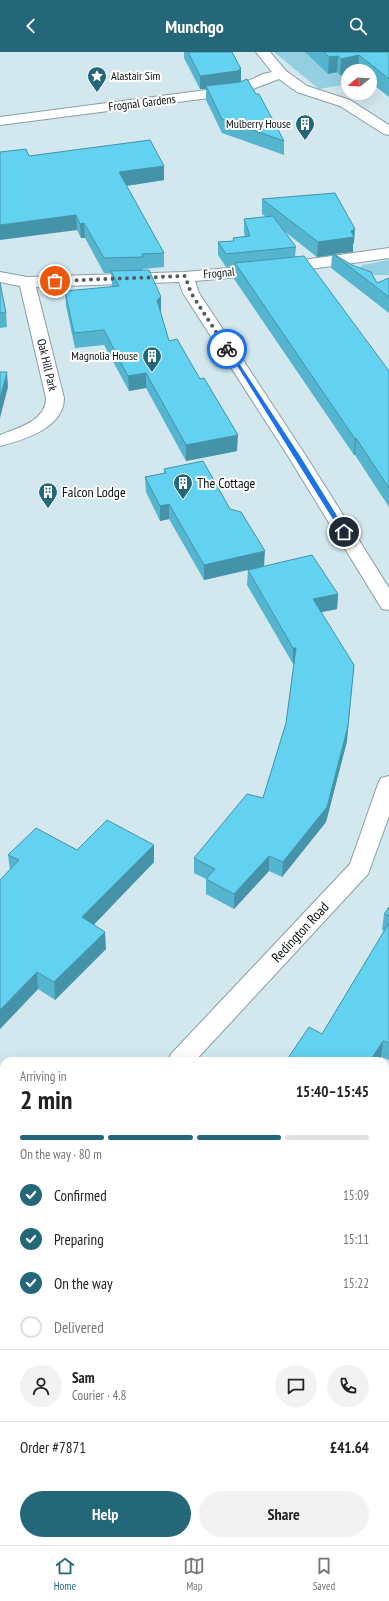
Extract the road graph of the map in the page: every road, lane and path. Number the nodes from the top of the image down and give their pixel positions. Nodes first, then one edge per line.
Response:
1 (263, 52) edge
2 (281, 74) junction
3 (0, 121) edge
4 (389, 131) edge
5 (389, 253) edge
6 (336, 261) junction
7 (352, 273) edge
8 (185, 276) junction
9 (0, 277) edge
10 (27, 282) junction
11 (0, 441) edge
12 (389, 604) edge
13 (389, 784) edge
14 (184, 1057) edge

1 - 2 street
2 - 3 street, Frognal Gardens
2 - 4 street
5 - 6 street, Frognal
6 - 7 street
6 - 8 street, Frognal
8 - 10 street, Frognal
8 - 12 street
9 - 10 street, Frognal
10 - 11 street, Oak Hill Park
13 - 14 street, Redington Road

